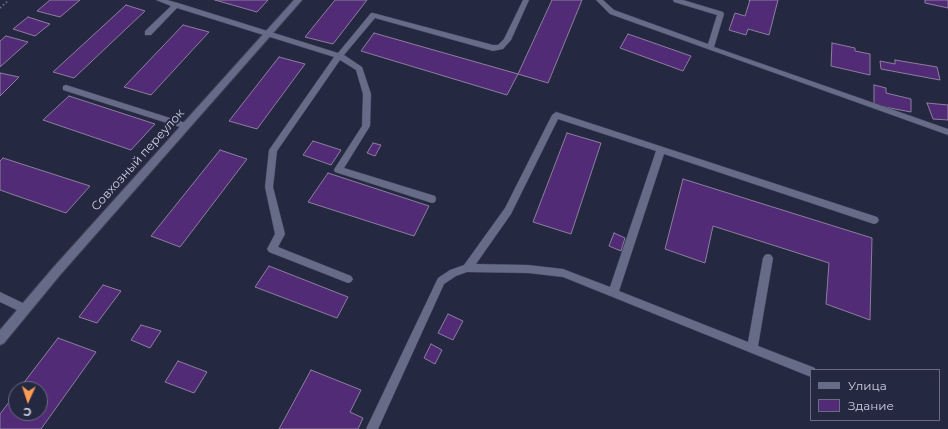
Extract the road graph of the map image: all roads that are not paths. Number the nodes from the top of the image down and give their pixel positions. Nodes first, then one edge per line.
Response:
1 (159, 0) edge
2 (298, 0) edge
3 (526, 0) edge
4 (599, 0) edge
5 (676, 0) edge
6 (176, 5) junction
7 (148, 33) dead end
8 (269, 33) junction
9 (710, 48) junction
10 (339, 56) junction
11 (66, 88) dead end
12 (186, 126) junction
13 (948, 132) edge
14 (661, 150) junction
15 (432, 199) dead end
16 (874, 220) dead end
17 (768, 258) dead end
18 (468, 268) junction
19 (348, 279) dead end
20 (613, 293) junction
21 (0, 297) edge
22 (25, 309) junction
23 (0, 339) edge
24 (752, 348) junction
25 (810, 372) edge
26 (372, 429) edge

1 - 6 lane
2 - 8 street, Совхозный переулок
3 - 10 lane
4 - 9 lane
5 - 9 lane
6 - 7 lane
6 - 8 lane
8 - 10 lane
8 - 12 street, Совхозный переулок
9 - 13 lane
10 - 15 lane
10 - 19 lane
11 - 12 lane
12 - 22 street, Совхозный переулок
14 - 16 lane
14 - 18 lane
14 - 20 lane
17 - 24 lane
18 - 20 lane
18 - 26 lane
20 - 24 lane
21 - 22 lane
22 - 23 street, Совхозный переулок
24 - 25 lane

